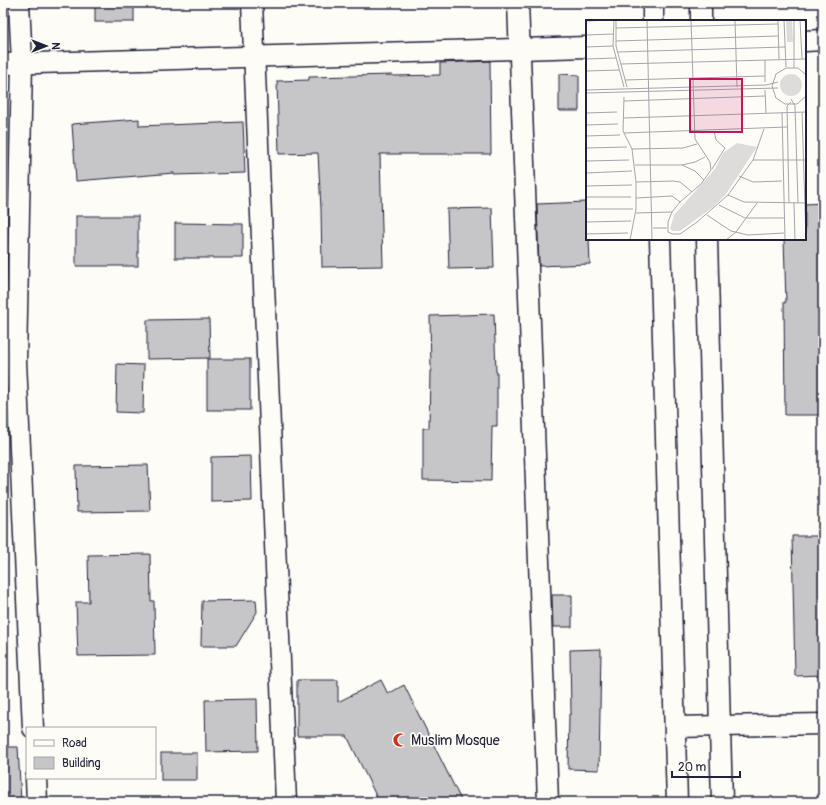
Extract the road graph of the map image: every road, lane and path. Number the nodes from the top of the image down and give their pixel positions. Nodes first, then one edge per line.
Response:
1 (19, 3) edge
2 (252, 3) edge
3 (518, 3) edge
4 (653, 3) edge
5 (701, 3) edge
6 (653, 20) edge
7 (701, 20) edge
8 (823, 40) edge
9 (806, 41) edge
10 (586, 47) edge
11 (520, 48) junction
12 (254, 56) junction
13 (22, 62) junction
14 (3, 64) edge
15 (660, 240) edge
16 (707, 240) edge
17 (10, 363) edge
18 (823, 724) edge
19 (719, 726) junction
20 (33, 727) edge
21 (676, 727) junction
22 (36, 779) edge
23 (37, 802) edge
24 (286, 802) edge
25 (548, 802) edge
26 (677, 802) edge
27 (722, 802) edge

1 - 13 street
2 - 12 street
3 - 11 street
4 - 6 street
5 - 7 street
8 - 9 street
10 - 11 street
11 - 12 street
11 - 25 street
12 - 13 street
12 - 24 street
13 - 14 street
13 - 17 street
15 - 21 street
16 - 19 street
17 - 20 street
18 - 19 street
19 - 21 street
19 - 27 street
21 - 26 street
22 - 23 street

